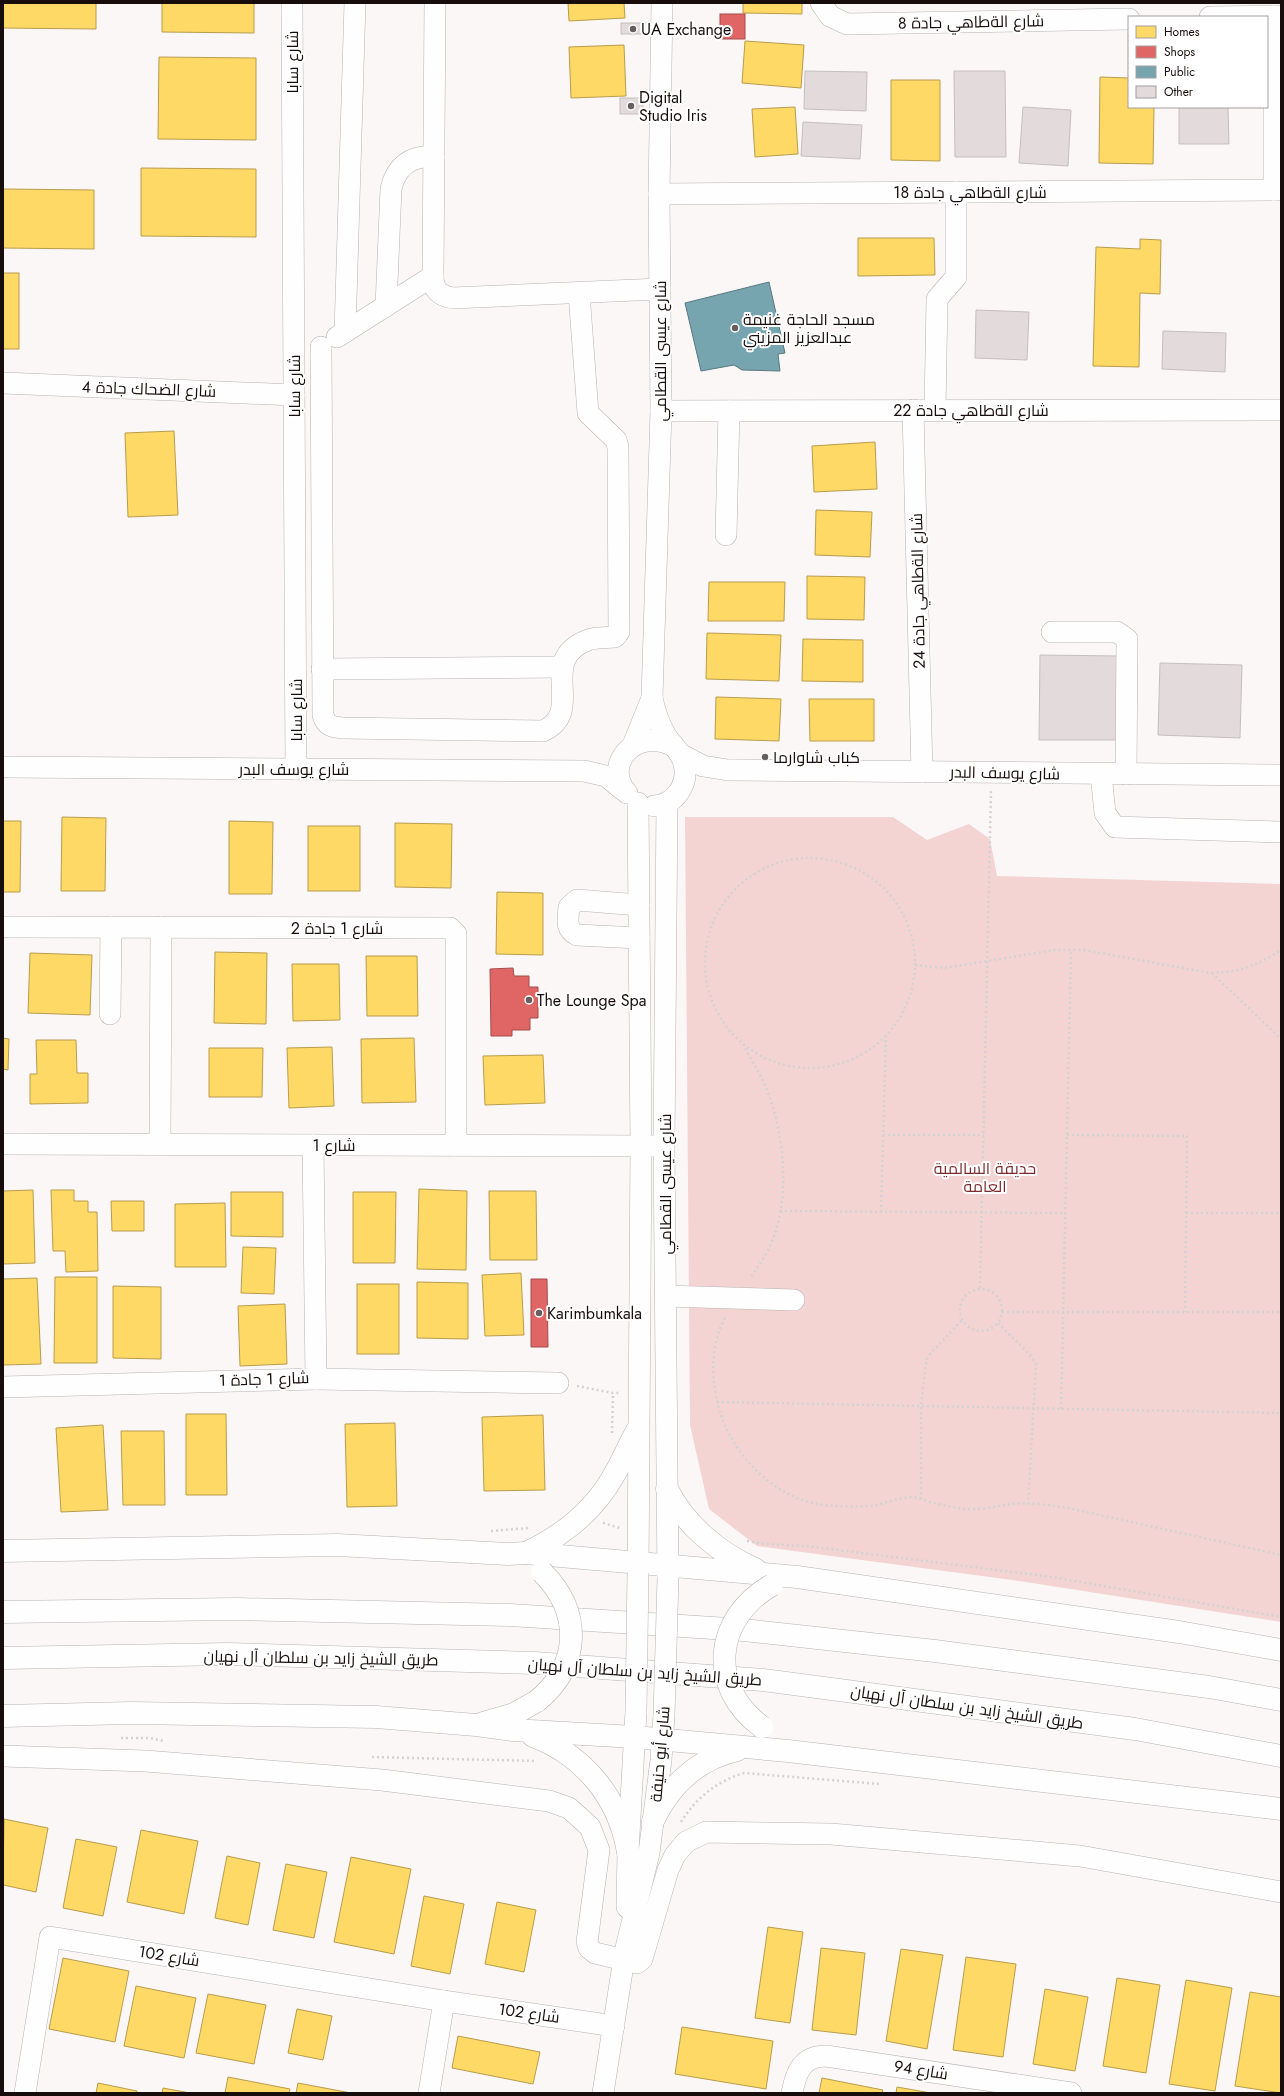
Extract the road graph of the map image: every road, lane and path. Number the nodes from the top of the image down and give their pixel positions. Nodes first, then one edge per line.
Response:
1 (292, 3) edge
2 (355, 3) edge
3 (435, 3) edge
4 (662, 3) edge
5 (821, 3) edge
6 (1036, 12) edge
7 (1268, 16) edge
8 (1278, 16) edge
9 (1128, 18) edge
10 (434, 157) junction
11 (1277, 190) edge
12 (956, 192) junction
13 (659, 194) junction
14 (433, 276) junction
15 (660, 289) junction
16 (579, 293) junction
17 (386, 306) junction
18 (345, 332) junction
19 (320, 347) junction
20 (294, 364) junction
21 (3, 384) edge
22 (294, 394) junction
23 (913, 410) junction
24 (935, 410) junction
25 (1281, 410) edge
26 (661, 411) junction
27 (729, 411) junction
28 (726, 535) dead end
29 (1052, 632) dead end
30 (561, 667) junction
31 (322, 669) junction
32 (652, 698) junction
33 (630, 748) junction
34 (676, 750) junction
35 (3, 767) edge
36 (296, 769) junction
37 (728, 770) junction
38 (584, 771) junction
39 (922, 772) junction
40 (992, 773) junction
41 (1101, 774) junction
42 (1126, 774) junction
43 (1281, 775) edge
44 (631, 796) junction
45 (672, 799) junction
46 (1281, 832) edge
47 (639, 905) junction
48 (3, 927) edge
49 (111, 927) junction
50 (161, 927) junction
51 (639, 938) junction
52 (1071, 950) junction
53 (1281, 950) edge
54 (988, 962) junction
55 (915, 965) junction
56 (1211, 973) junction
57 (110, 1014) dead end
58 (886, 1036) junction
59 (1281, 1039) edge
60 (743, 1044) junction
61 (883, 1135) junction
62 (984, 1135) junction
63 (1067, 1135) junction
64 (3, 1144) edge
65 (160, 1144) junction
66 (313, 1145) junction
67 (456, 1145) junction
68 (641, 1146) junction
69 (664, 1146) junction
70 (780, 1211) junction
71 (881, 1212) junction
72 (982, 1212) junction
73 (1065, 1213) junction
74 (1281, 1213) edge
75 (1186, 1214) junction
76 (980, 1288) junction
77 (666, 1296) junction
78 (736, 1298) junction
79 (794, 1300) dead end
80 (1002, 1312) junction
81 (1063, 1312) junction
82 (1185, 1312) junction
83 (1281, 1312) edge
84 (962, 1320) junction
85 (998, 1323) junction
86 (316, 1379) junction
87 (558, 1383) joint
88 (3, 1387) edge
89 (638, 1391) junction
90 (716, 1402) junction
91 (922, 1406) junction
92 (1034, 1408) junction
93 (1061, 1409) junction
94 (1281, 1413) edge
95 (638, 1429) junction
96 (667, 1489) junction
97 (921, 1499) junction
98 (1028, 1504) junction
99 (582, 1516) junction
100 (637, 1532) junction
101 (741, 1540) dead end
102 (3, 1551) edge
103 (517, 1553) junction
104 (1281, 1555) edge
105 (637, 1568) junction
106 (668, 1571) junction
107 (768, 1579) junction
108 (3, 1612) edge
109 (1281, 1617) edge
110 (1281, 1650) edge
111 (3, 1658) edge
112 (1281, 1700) edge
113 (3, 1716) edge
114 (476, 1725) junction
115 (512, 1730) junction
116 (635, 1738) junction
117 (663, 1740) junction
118 (748, 1748) junction
119 (803, 1753) junction
120 (3, 1756) edge
121 (1281, 1756) edge
122 (884, 1785) dead end
123 (1281, 1809) edge
124 (653, 1821) junction
125 (678, 1826) dead end
126 (628, 1852) junction
127 (1281, 1892) edge
128 (627, 1940) junction
129 (623, 1961) junction
130 (444, 2001) junction
131 (614, 2026) junction
132 (25, 2093) edge
133 (429, 2093) edge
134 (603, 2093) edge
135 (792, 2093) edge
136 (1071, 2093) edge

1 - 20 street, شارع سابا
2 - 18 street
3 - 10 street
4 - 13 street, شارع عيسى القطامي
5 - 6 street, شارع الةطاهي جادة 8
6 - 9 street, شارع الةطاهي جادة 8
7 - 8 street
8 - 11 street
10 - 14 street
10 - 17 street
11 - 12 street, شارع الةطاهي جادة 18
12 - 13 street, شارع الةطاهي جادة 18
12 - 24 street
13 - 15 street, شارع عيسى القطامي
14 - 16 street
14 - 17 street
15 - 16 street
15 - 26 street, شارع عيسى القطامي
16 - 30 street
17 - 18 street
18 - 19 street
19 - 20 street
19 - 31 street
20 - 22 street, شارع سابا
21 - 22 street, شارع الضحاك جادة 4
22 - 36 street, شارع سابا
23 - 24 street, شارع الةطاهي جادة 22
23 - 27 street, شارع الةطاهي جادة 22
23 - 39 street, شارع الةطاهي جادة 24
24 - 25 street, شارع الةطاهي جادة 22
26 - 27 street, شارع الةطاهي جادة 22
26 - 32 street, شارع عيسى القطامي
27 - 28 street
29 - 42 street
30 - 31 street
30 - 31 street
32 - 33 street, شارع عيسى القطامي
32 - 34 street, شارع عيسى القطامي
33 - 34 street
33 - 38 street, شارع يوسف البدر
33 - 44 street
34 - 37 street, شارع يوسف البدر
34 - 45 street
35 - 36 street, شارع يوسف البدر
36 - 38 street, شارع يوسف البدر
37 - 39 street, شارع يوسف البدر
37 - 45 street, شارع يوسف البدر
38 - 44 street, شارع يوسف البدر
39 - 40 street, شارع يوسف البدر
40 - 41 street, شارع يوسف البدر
40 - 54 path
41 - 42 street, شارع يوسف البدر
41 - 46 street
42 - 43 street, شارع يوسف البدر
44 - 45 street
44 - 47 street, شارع عيسى القطامي
45 - 69 street, شارع عيسى القطامي
47 - 51 street, شارع عيسى القطامي
47 - 51 street
48 - 49 street, شارع 1 جادة 2
49 - 50 street, شارع 1 جادة 2
49 - 57 street
50 - 65 street
50 - 67 street, شارع 1 جادة 2
51 - 68 street, شارع عيسى القطامي
52 - 54 path
52 - 56 path
52 - 63 path
53 - 56 path
54 - 55 path
54 - 62 path
55 - 58 path
55 - 60 path
56 - 59 path
58 - 60 path
58 - 61 path
60 - 70 path
61 - 62 path
61 - 71 path
62 - 72 path
63 - 73 path
63 - 75 path
64 - 65 street, شارع 1
65 - 66 street, شارع 1
66 - 67 street, شارع 1
66 - 86 street, شارع 1 جادة 1
67 - 68 street, شارع 1
68 - 69 street, شارع 1
68 - 89 street, شارع عيسى القطامي
69 - 77 street, شارع عيسى القطامي
70 - 71 path
70 - 78 path
71 - 72 path
72 - 73 path
72 - 76 path
73 - 81 path
74 - 75 path
75 - 82 path
76 - 80 path
76 - 84 path
77 - 78 street
77 - 96 street, شارع عيسى القطامي
78 - 79 street
78 - 90 path
80 - 81 path
80 - 85 path
81 - 82 path
81 - 93 path
82 - 83 path
84 - 85 path
84 - 91 path
85 - 92 path
86 - 87 street
86 - 88 street, شارع 1 جادة 1
87 - 89 path
89 - 95 street, شارع عيسى القطامي
90 - 91 path
90 - 97 path
91 - 92 path
91 - 97 path
92 - 93 path
92 - 98 path
93 - 94 path
95 - 99 main road
95 - 100 street, شارع عيسى القطامي
96 - 106 street, شارع عيسى القطامي
96 - 107 main road
97 - 98 path
98 - 104 path
99 - 100 path
99 - 103 main road
100 - 105 street, شارع عيسى القطامي
101 - 109 path
102 - 103 main road
103 - 105 main road
103 - 114 main road, bridge
105 - 106 main road
105 - 116 street, شارع أبو حنيفة, bridge
106 - 107 main road
106 - 117 street, شارع أبو حنيفة, bridge
107 - 110 main road
107 - 119 main road, bridge
108 - 112 main road
111 - 121 main road, طريق الشيخ زايد بن سلطان آل نهيان
113 - 114 main road
114 - 115 main road
115 - 116 main road
115 - 126 main road
116 - 117 main road
116 - 126 street, شارع أبو حنيفة
117 - 118 main road
117 - 124 street, شارع أبو حنيفة
118 - 119 main road
118 - 124 main road
119 - 123 main road
120 - 129 street
122 - 125 path
124 - 128 street, شارع أبو حنيفة
126 - 128 street, شارع أبو حنيفة
127 - 129 street
128 - 129 street, شارع أبو حنيفة
129 - 131 street, شارع أبو حنيفة
130 - 131 street, شارع 102
130 - 132 street, شارع 102
130 - 133 street
131 - 134 street, شارع أبو حنيفة
135 - 136 street, شارع 94

